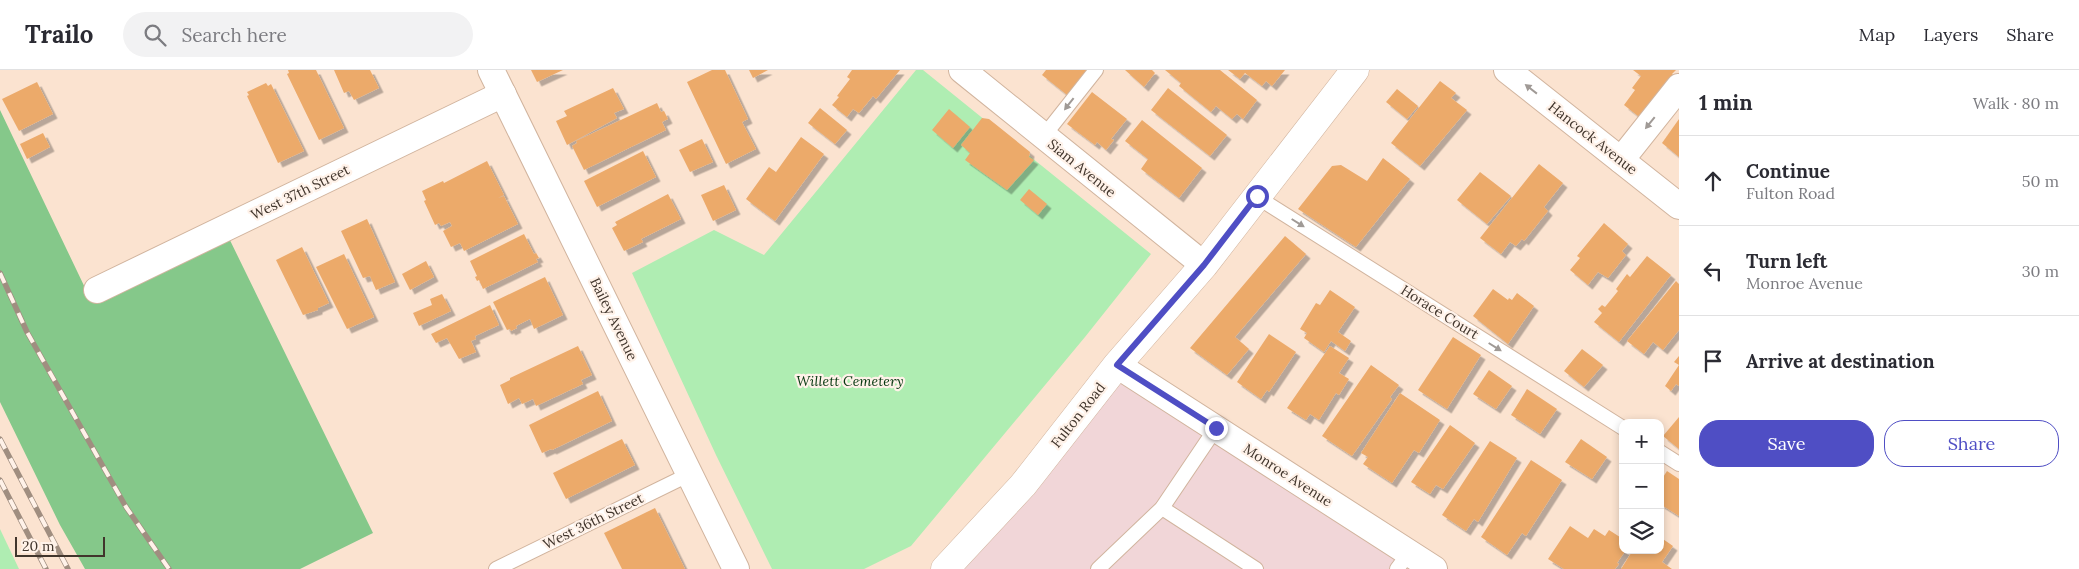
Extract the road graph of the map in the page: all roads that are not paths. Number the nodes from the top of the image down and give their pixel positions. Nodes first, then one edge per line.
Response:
1 (491, 70) edge
2 (962, 70) edge
3 (1096, 70) edge
4 (1355, 70) edge
5 (1507, 70) edge
6 (1679, 87) edge
7 (503, 94) junction
8 (1043, 137) junction
9 (1621, 160) junction
10 (1257, 196) junction
11 (1679, 206) edge
12 (1204, 265) junction
13 (97, 290) dead end
14 (1117, 365) junction
15 (1619, 425) edge
16 (1216, 428) junction
17 (1664, 455) edge
18 (1679, 464) edge
19 (690, 474) junction
20 (1162, 508) junction
21 (1403, 561) edge
22 (496, 569) edge
23 (736, 569) edge
24 (945, 569) edge
25 (1098, 569) edge
26 (1256, 569) edge
27 (1434, 569) edge

1 - 7 street, Bailey Avenue
2 - 8 street, Siam Avenue
3 -> 8 lane
4 - 10 main road, Fulton Road
9 -> 5 street, Hancock Avenue
6 -> 9 street
7 - 13 street, West 37th Street
7 - 19 street, Bailey Avenue
8 - 12 street, Siam Avenue
9 - 11 street, Hancock Avenue
10 - 12 main road, Fulton Road
10 -> 15 lane, Horace Court
12 - 14 main road, Fulton Road
14 - 16 street, Monroe Avenue
14 - 24 main road, Fulton Road
16 - 20 lane
16 - 21 street, Monroe Avenue
17 - 18 lane
19 - 22 lane, West 36th Street
19 - 23 street, Bailey Avenue
20 - 25 lane
20 - 26 lane
21 - 27 street, Monroe Avenue

